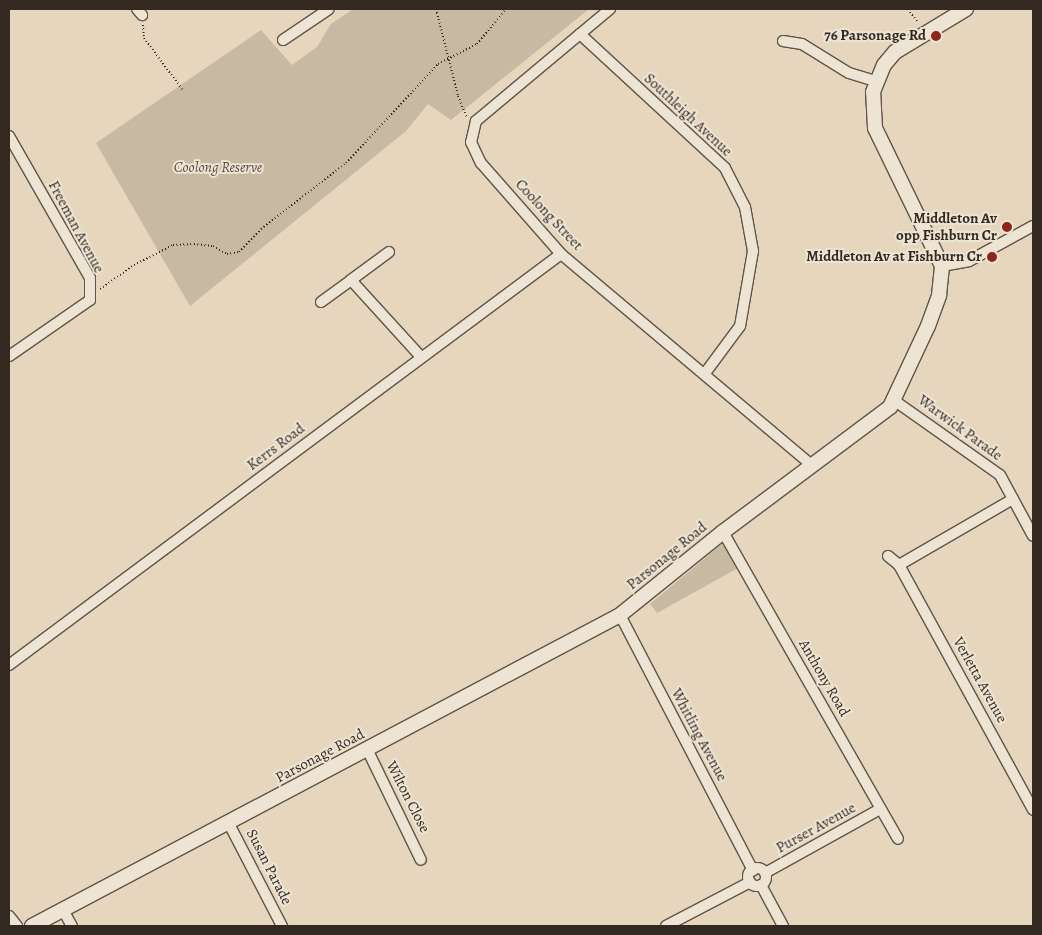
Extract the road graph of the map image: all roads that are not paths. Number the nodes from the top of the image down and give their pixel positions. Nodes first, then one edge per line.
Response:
1 (329, 9) edge
2 (610, 9) edge
3 (966, 9) edge
4 (580, 34) junction
5 (283, 40) dead end
6 (783, 40) dead end
7 (875, 81) junction
8 (9, 136) edge
9 (1032, 228) edge
10 (389, 252) dead end
11 (561, 254) junction
12 (942, 266) junction
13 (351, 280) junction
14 (321, 302) dead end
15 (9, 356) edge
16 (421, 357) junction
17 (706, 372) junction
18 (895, 400) junction
19 (812, 465) junction
20 (1012, 499) junction
21 (723, 532) junction
22 (1033, 536) edge
23 (888, 556) dead end
24 (899, 565) junction
25 (620, 615) junction
26 (9, 665) edge
27 (367, 749) junction
28 (880, 809) junction
29 (1033, 810) edge
30 (228, 822) junction
31 (898, 839) dead end
32 (421, 860) dead end
33 (753, 870) junction
34 (765, 872) junction
35 (750, 882) junction
36 (761, 885) junction
37 (63, 910) junction
38 (9, 916) edge
39 (16, 926) edge
40 (32, 926) edge
41 (72, 926) edge
42 (282, 926) edge
43 (666, 926) edge
44 (783, 926) edge

1 - 5 street
2 - 4 street
3 - 7 street
4 - 11 street, Coolong Street
4 - 17 street, Southleigh Avenue
6 - 7 street
7 - 12 street
8 - 15 street, Freeman Avenue
9 - 12 street
10 - 13 street
11 - 16 street, Kerrs Road
11 - 17 street, Coolong Street
12 - 18 street, Parsonage Road
13 - 14 street
13 - 16 street
16 - 26 street, Kerrs Road
17 - 19 street, Coolong Street
18 - 19 street, Parsonage Road
18 - 20 street, Warwick Parade
19 - 21 street, Parsonage Road
20 - 22 street, Warwick Parade
20 - 24 street
21 - 25 street, Parsonage Road
21 - 28 street, Anthony Road
23 - 24 street, Verletta Avenue
24 - 29 street, Verletta Avenue
25 - 27 street, Parsonage Road
25 - 33 street, Whitling Avenue
27 - 30 street, Parsonage Road
27 - 32 street, Wilton Close
28 - 31 street, Anthony Road
28 - 34 street, Purser Avenue
30 - 37 street, Parsonage Road
30 - 42 street, Susan Parade
33 - 34 street
33 - 35 street
34 - 36 street
35 - 36 street
35 - 43 street
36 - 44 street
37 - 40 street, Parsonage Road
37 - 41 street
38 - 39 street

